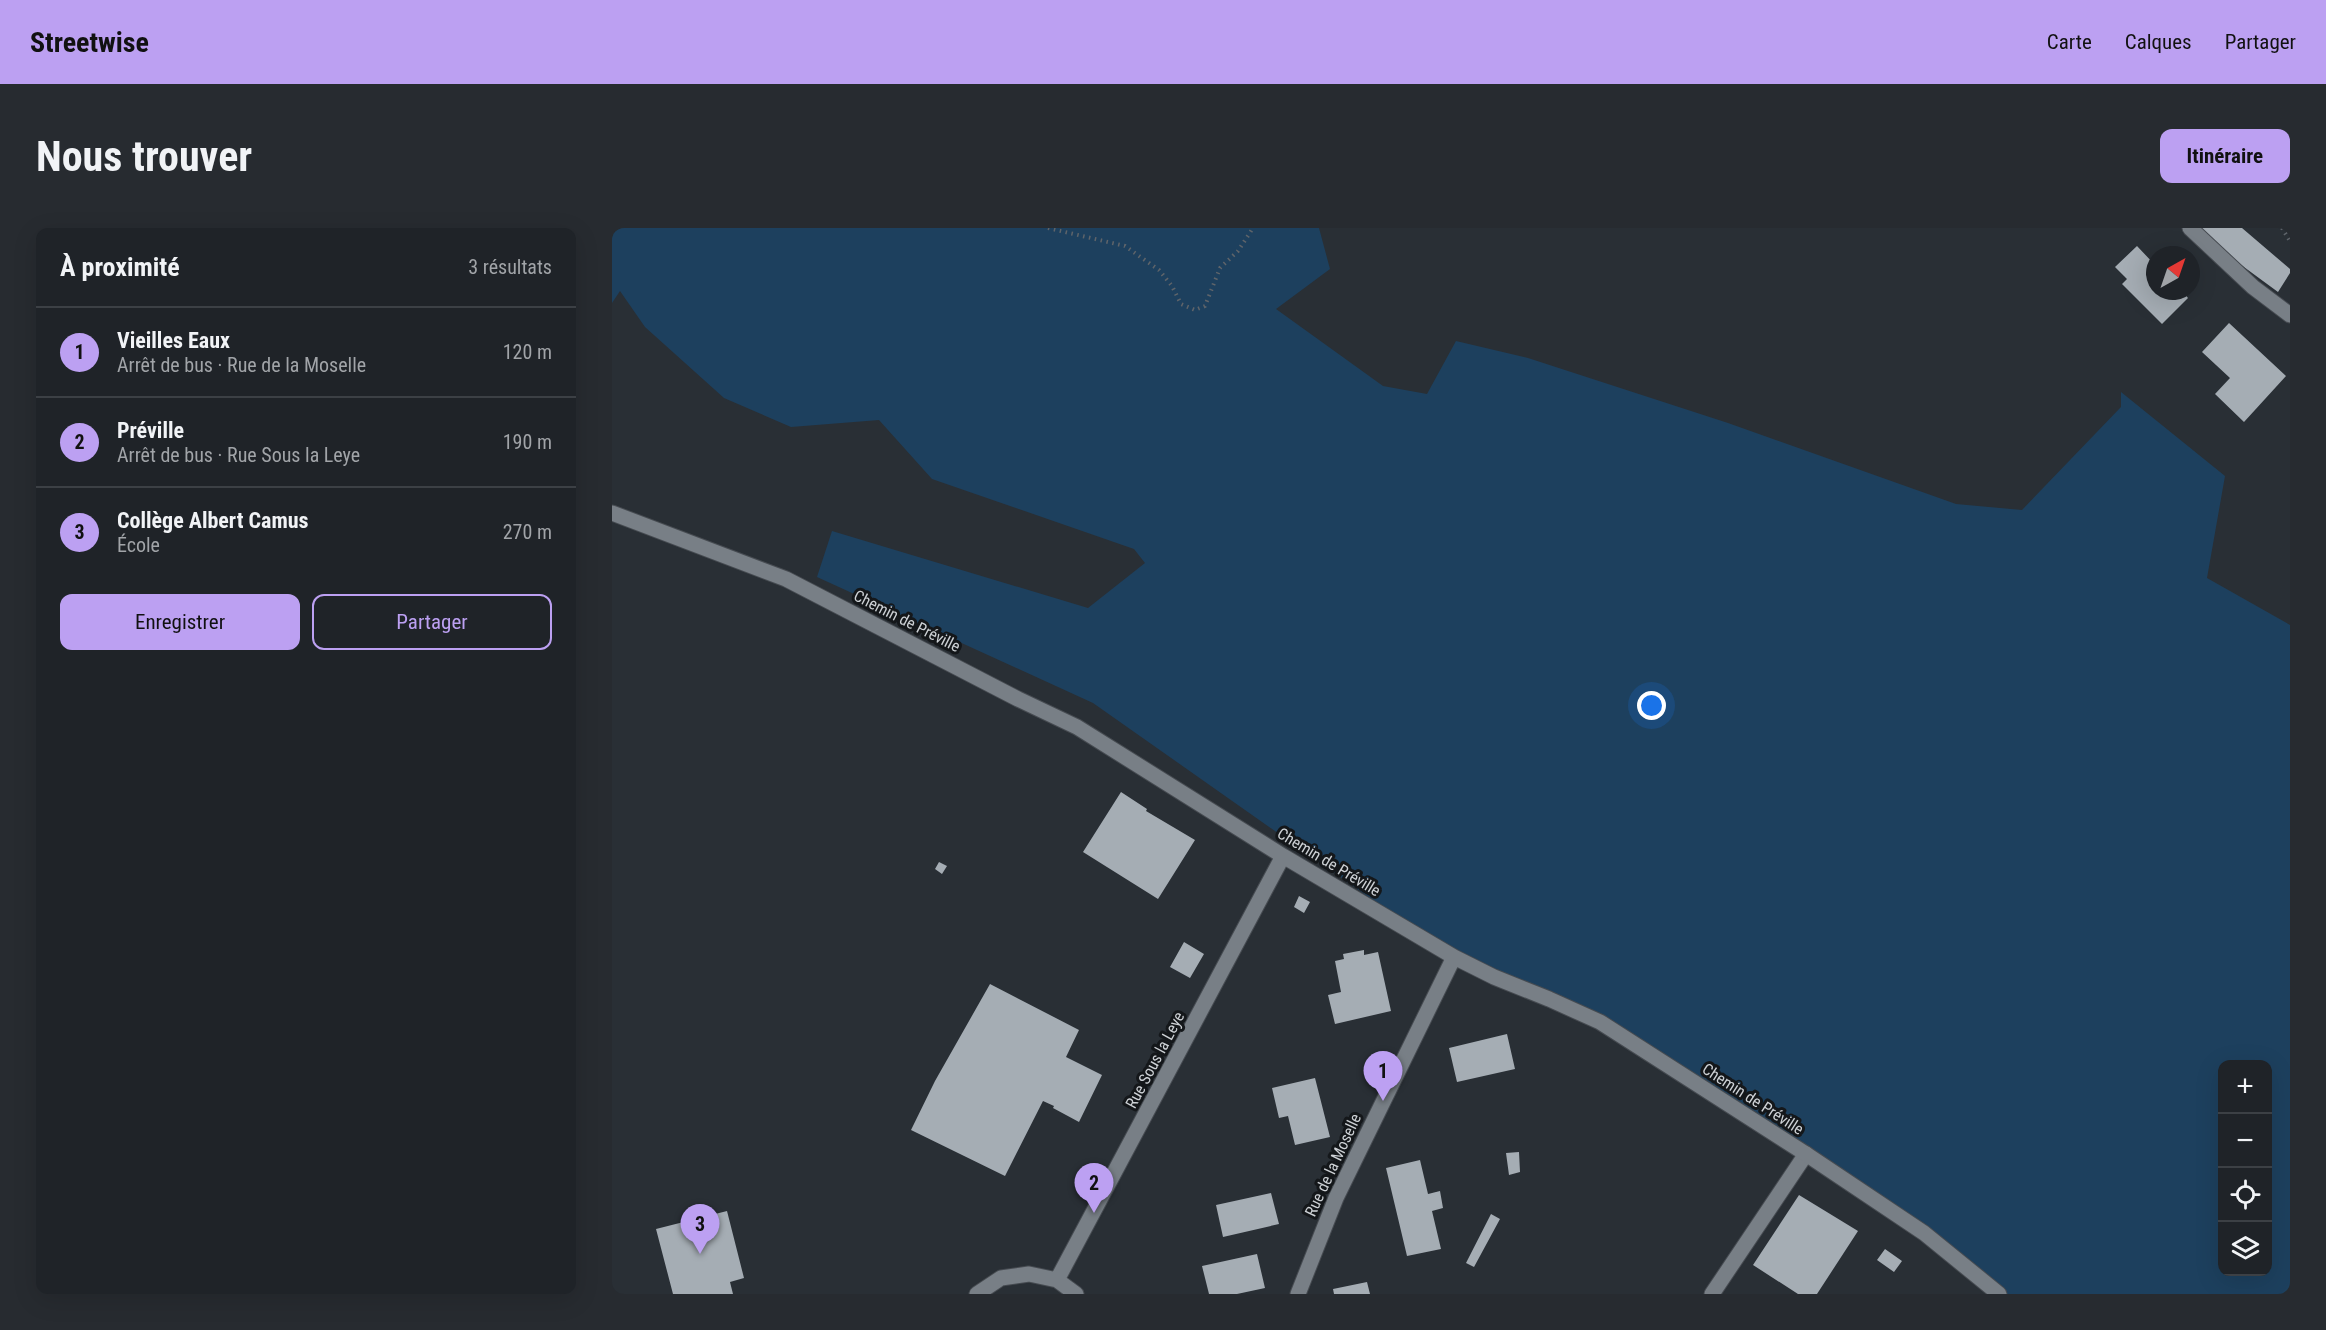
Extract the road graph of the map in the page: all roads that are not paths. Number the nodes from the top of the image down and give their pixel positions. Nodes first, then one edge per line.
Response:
1 (2190, 228) edge
2 (2290, 315) edge
3 (612, 513) edge
4 (1283, 856) junction
5 (1454, 957) junction
6 (1806, 1154) junction
7 (1057, 1280) junction
8 (977, 1294) edge
9 (1076, 1294) edge
10 (1298, 1294) edge
11 (1712, 1294) edge
12 (1999, 1294) edge

1 - 2 street
3 - 4 street, Chemin de Préville
4 - 5 street, Chemin de Préville
4 - 7 street, Rue Sous la Leye
5 - 6 street, Chemin de Préville
5 - 10 street, Rue de la Moselle
6 - 11 street
6 - 12 street, Chemin de Préville
7 - 8 street
7 - 9 street

